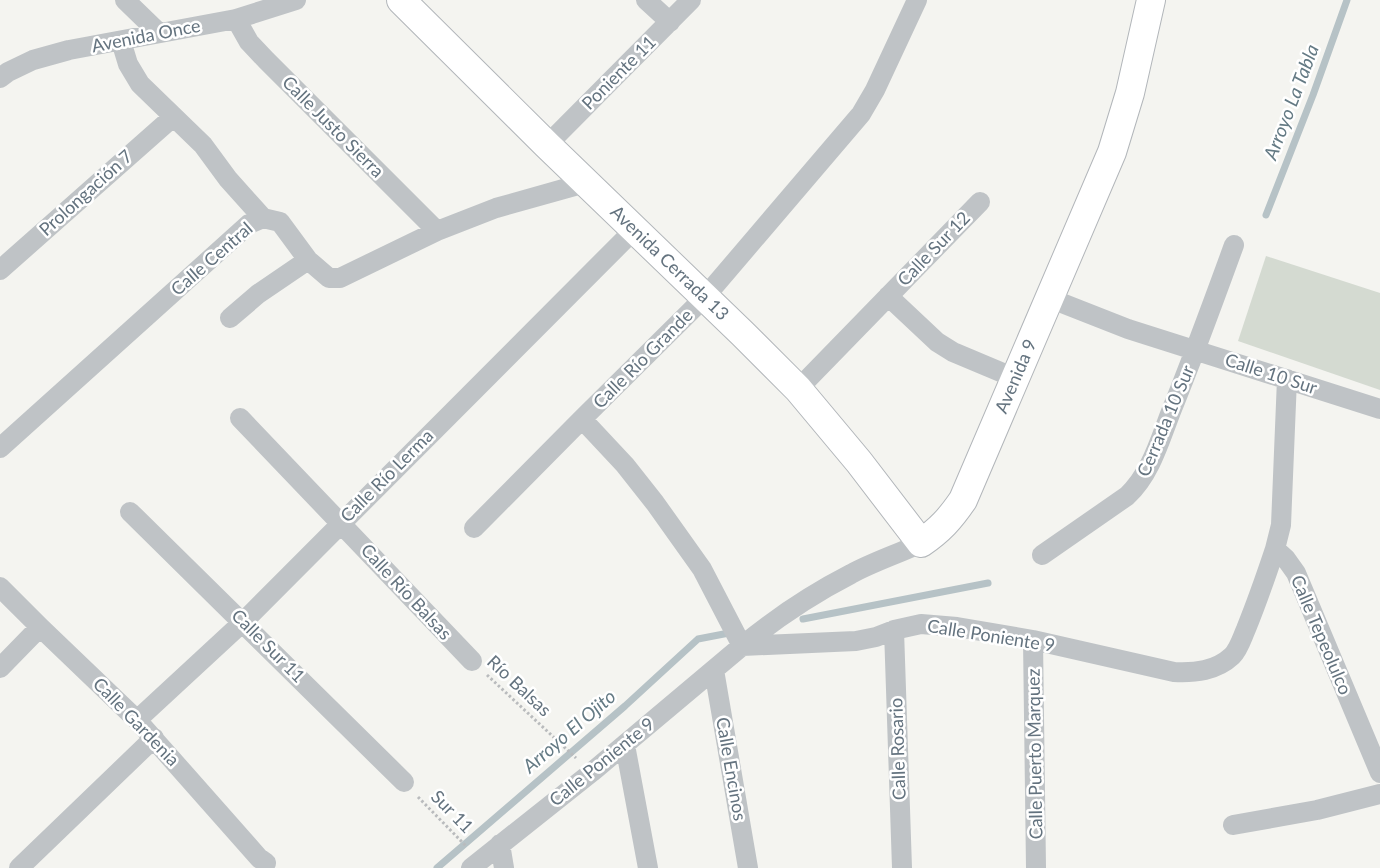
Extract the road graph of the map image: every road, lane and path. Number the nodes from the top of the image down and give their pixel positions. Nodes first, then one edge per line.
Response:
1 (125, 0) edge
2 (296, 0) edge
3 (401, 0) edge
4 (646, 0) edge
5 (691, 0) edge
6 (917, 0) edge
7 (1151, 0) edge
8 (236, 19) junction
9 (670, 22) junction
10 (159, 33) junction
11 (121, 41) junction
12 (0, 78) edge
13 (173, 116) junction
14 (547, 145) junction
15 (585, 183) junction
16 (980, 202) dead end
17 (263, 218) junction
18 (634, 230) junction
19 (437, 231) junction
20 (1234, 245) dead end
21 (308, 260) junction
22 (0, 270) edge
23 (888, 296) junction
24 (704, 298) junction
25 (1048, 298) junction
26 (230, 318) dead end
27 (1196, 351) junction
28 (1015, 378) junction
29 (1287, 379) junction
30 (798, 390) junction
31 (1380, 409) edge
32 (240, 418) dead end
33 (582, 419) junction
34 (0, 448) edge
35 (130, 512) dead end
36 (341, 523) junction
37 (474, 528) dead end
38 (921, 543) junction
39 (1275, 549) junction
40 (1042, 555) dead end
41 (0, 587) edge
42 (243, 622) junction
43 (40, 628) junction
44 (894, 630) junction
45 (1033, 640) junction
46 (742, 646) junction
47 (472, 661) joint
48 (0, 668) edge
49 (714, 670) junction
50 (137, 720) junction
51 (154, 738) junction
52 (624, 745) junction
53 (592, 772) junction
54 (1380, 773) edge
55 (404, 782) joint
56 (1380, 794) edge
57 (1233, 825) dead end
58 (500, 844) junction
59 (475, 864) edge
60 (267, 866) edge
61 (19, 868) edge
62 (504, 868) edge
63 (648, 868) edge
64 (748, 868) edge
65 (902, 868) edge
66 (1036, 868) edge

1 - 10 street
2 - 8 street, Avenida Once
3 - 14 street, Avenida Cerrada 13
4 - 9 street
5 - 9 street, Poniente 11
6 - 24 street, Calle Río Grande
7 - 25 street, Avenida 9
8 - 10 street, Avenida Once
8 - 19 street, Calle Justo Sierra
9 - 14 street, Poniente 11
10 - 11 street, Avenida Once
11 - 12 street, Avenida Once
11 - 13 street
13 - 17 street
13 - 22 street, Prolongación 7
14 - 15 street, Avenida Cerrada 13
15 - 18 street, Avenida Cerrada 13
15 - 19 street, Calle Central
16 - 23 street, Calle Sur 12
17 - 21 street, Calle Central
17 - 34 street, Calle Central
18 - 24 street, Avenida Cerrada 13
18 - 36 street, Calle Río Lerma
19 - 21 street, Calle Central
20 - 27 street, Cerrada 10 Sur
21 - 26 street
23 - 28 street, Calle Sur 12
23 - 30 street, Calle Sur 12
24 - 30 street, Avenida Cerrada 13
24 - 33 street, Calle Río Grande
25 - 27 street, Calle 10 Sur
25 - 28 street, Avenida 9
27 - 29 street, Calle 10 Sur
27 - 40 street, Cerrada 10 Sur
28 - 38 street, Avenida 9
29 - 31 street, Calle 10 Sur
29 - 39 street
30 - 38 street, Avenida Cerrada 13
32 - 36 street, Calle Río Balsas
33 - 37 street
33 - 46 street, Calle Río Grande
35 - 42 street, Calle Sur 11
36 - 42 street, Calle Río Lerma
36 - 47 street, Calle Río Balsas
38 - 46 street, Avenida 9
39 - 45 street, Calle Poniente 9
39 - 54 street, Calle Tepeolulco
41 - 43 street, Calle Gardenia
42 - 50 street, Calle Río Lerma
42 - 55 street, Calle Sur 11
43 - 48 street
43 - 50 street, Calle Gardenia
44 - 45 street, Calle Poniente 9
44 - 46 street, Calle Poniente 9
44 - 65 street, Calle Rosario
45 - 66 street, Calle Puerto Marquez
46 - 49 street, Calle Poniente 9
47 - 53 path, Río Balsas
49 - 52 street, Calle Poniente 9
49 - 64 street, Calle Encinos
50 - 51 street, Calle Gardenia
51 - 60 street, Calle Gardenia
51 - 61 street
52 - 53 street, Calle Poniente 9
52 - 63 street
53 - 58 street, Calle Poniente 9
55 - 59 path, Sur 11
56 - 57 street
58 - 59 street, Calle Poniente 9
58 - 62 street

